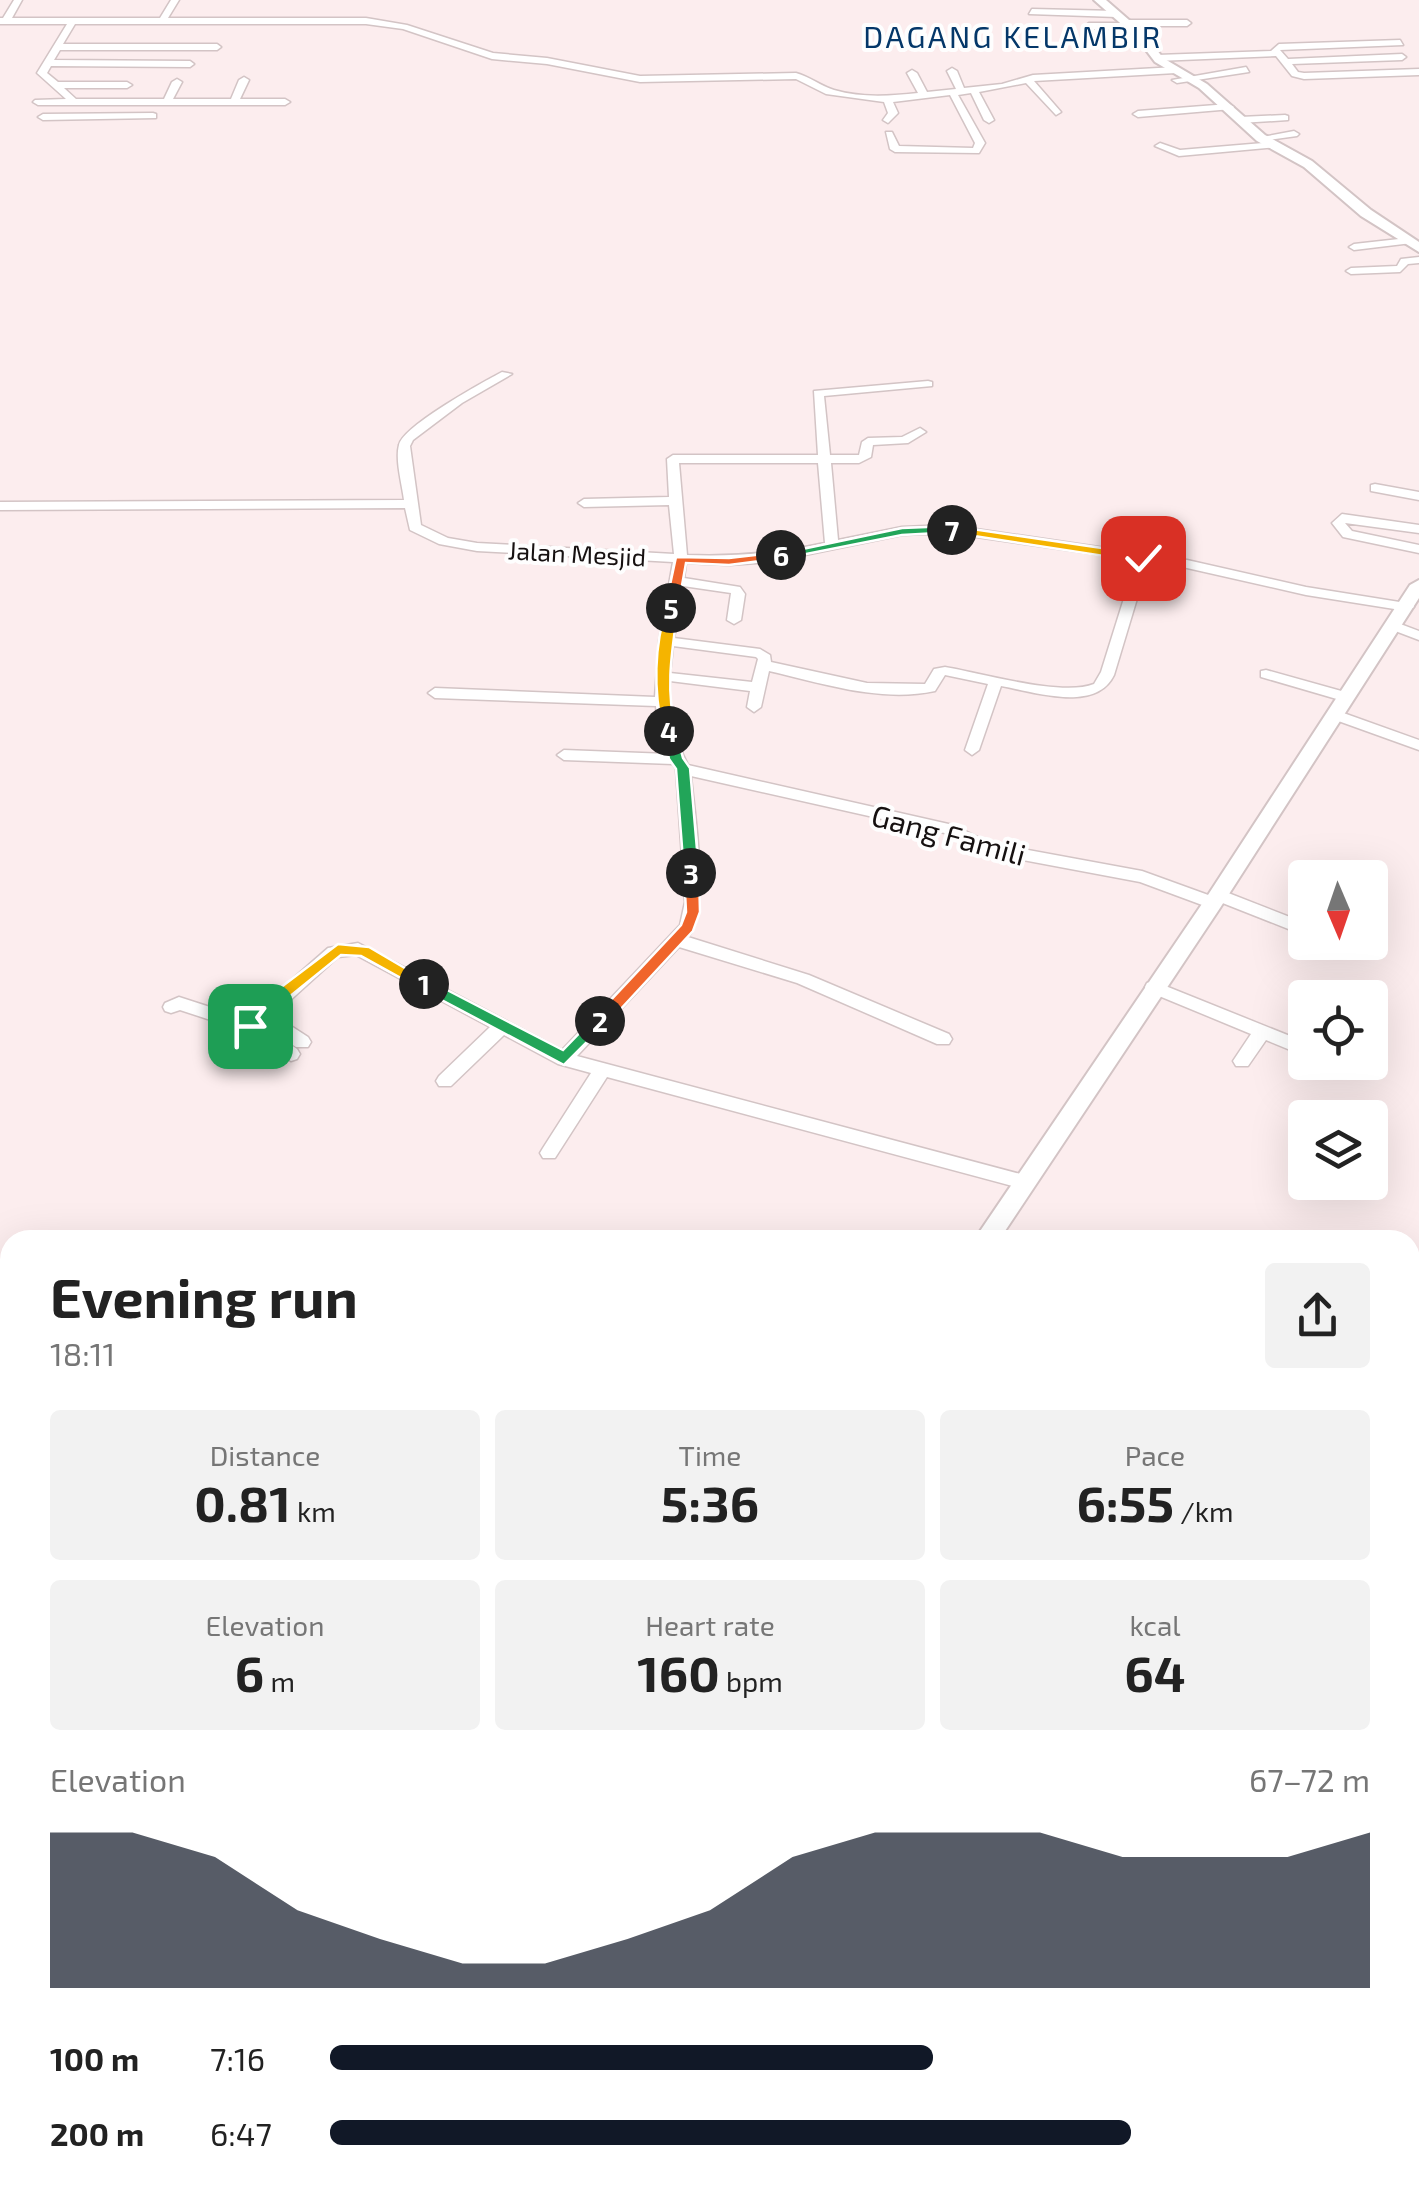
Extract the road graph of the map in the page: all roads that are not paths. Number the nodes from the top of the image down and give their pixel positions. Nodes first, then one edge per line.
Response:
1 (18, 0) edge
2 (175, 0) edge
3 (1099, 0) edge
4 (1032, 12) dead end
5 (72, 20) junction
6 (163, 20) junction
7 (1124, 20) junction
8 (3, 21) edge
9 (1187, 23) dead end
10 (1088, 26) dead end
11 (1400, 43) dead end
12 (1336, 44) junction
13 (217, 47) dead end
14 (56, 48) junction
15 (1157, 58) junction
16 (1282, 58) junction
17 (1402, 58) dead end
18 (1349, 59) junction
19 (46, 64) junction
20 (190, 64) dead end
21 (1418, 68) edge
22 (1176, 70) junction
23 (1246, 70) dead end
24 (952, 71) dead end
25 (912, 73) dead end
26 (1028, 79) junction
27 (244, 80) dead end
28 (1193, 80) junction
29 (177, 82) dead end
30 (1147, 82) dead end
31 (58, 86) junction
32 (127, 86) dead end
33 (974, 91) junction
34 (958, 93) junction
35 (924, 96) junction
36 (887, 99) junction
37 (38, 102) dead end
38 (74, 102) junction
39 (117, 102) junction
40 (144, 102) junction
41 (168, 102) junction
42 (234, 102) junction
43 (285, 102) dead end
44 (1228, 108) junction
45 (1056, 112) dead end
46 (1138, 114) dead end
47 (43, 116) dead end
48 (137, 116) junction
49 (153, 116) dead end
50 (110, 117) junction
51 (1285, 118) dead end
52 (888, 120) dead end
53 (989, 120) dead end
54 (1240, 120) junction
55 (103, 130) dead end
56 (889, 134) dead end
57 (1294, 134) dead end
58 (1268, 141) junction
59 (1160, 146) dead end
60 (1414, 244) edge
61 (1354, 247) dead end
62 (1419, 260) edge
63 (1351, 271) dead end
64 (506, 374) dead end
65 (928, 384) dead end
66 (920, 432) dead end
67 (823, 460) junction
68 (1375, 488) dead end
69 (1419, 496) edge
70 (674, 501) junction
71 (584, 502) dead end
72 (410, 504) junction
73 (0, 506) edge
74 (1419, 530) edge
75 (832, 544) junction
76 (1419, 549) edge
77 (1143, 558) junction
78 (680, 559) junction
79 (676, 580) junction
80 (1419, 585) edge
81 (1401, 616) junction
82 (734, 620) dead end
83 (1419, 636) edge
84 (666, 641) junction
85 (763, 665) junction
86 (1266, 674) dead end
87 (662, 676) junction
88 (996, 680) junction
89 (758, 687) junction
90 (434, 693) dead end
91 (662, 702) junction
92 (754, 706) dead end
93 (1341, 706) junction
94 (1419, 745) edge
95 (972, 750) dead end
96 (564, 755) dead end
97 (680, 764) junction
98 (1216, 899) junction
99 (1288, 923) edge
100 (678, 940) junction
101 (1154, 988) junction
102 (171, 1006) dead end
103 (256, 1021) junction
104 (502, 1026) junction
105 (1262, 1032) junction
106 (943, 1039) dead end
107 (1288, 1042) edge
108 (297, 1048) dead end
109 (564, 1059) junction
110 (1242, 1061) dead end
111 (602, 1070) junction
112 (445, 1081) dead end
113 (549, 1153) dead end
114 (1024, 1182) junction
115 (993, 1230) edge

1 - 8 street
2 - 6 street
3 - 7 street
4 - 7 street
5 - 6 street
5 - 8 street
5 - 14 street
6 - 36 street
7 - 9 street
7 - 10 street
7 - 15 street
11 - 12 street
12 - 16 street
12 - 18 street
13 - 14 street
14 - 19 street
15 - 16 street
15 - 22 street
16 - 18 street
16 - 21 street
17 - 18 street
19 - 20 street
19 - 31 street
22 - 26 street
22 - 28 street
23 - 28 street
24 - 34 street
25 - 35 street
26 - 33 street
26 - 45 street
27 - 42 street
28 - 30 street
28 - 44 street
29 - 41 street
31 - 32 street
31 - 38 street
33 - 34 street
33 - 53 street
34 - 35 street
34 - 56 street
35 - 36 street
36 - 52 street
37 - 38 street
38 - 39 street
39 - 40 street
39 - 50 street
40 - 41 street
40 - 48 street
41 - 42 street
42 - 43 street
44 - 46 street
44 - 54 street
47 - 50 street
48 - 49 street
48 - 50 street
50 - 55 street
51 - 54 street
54 - 58 street
57 - 58 street
58 - 59 street
58 - 60 street
60 - 61 street
62 - 63 street
64 - 72 street
65 - 67 street
66 - 67 street
67 - 70 street
67 - 75 street
68 - 69 street
70 - 71 street
70 - 78 street
72 - 73 street
72 - 78 street, Jalan Mesjid
74 - 76 street
75 - 77 street, Jalan Mesjid
75 - 78 street, Jalan Mesjid
77 - 81 street, Jalan Mesjid
77 - 88 street
78 - 79 street
79 - 82 street
79 - 84 street
80 - 81 street
81 - 83 street, Jalan Mesjid
81 - 93 street
84 - 85 street
84 - 87 street
85 - 88 street
85 - 89 street
86 - 93 street
87 - 89 street
87 - 91 street
88 - 95 street
89 - 92 street
90 - 91 street
91 - 97 street
93 - 94 street
93 - 98 street
96 - 97 street, Gang Famili
97 - 98 street, Gang Famili
97 - 100 street
98 - 99 street, Gang Famili
98 - 101 street
100 - 106 street
100 - 109 street
101 - 105 street
101 - 114 street
102 - 103 street
103 - 104 street
103 - 108 street
104 - 109 street
104 - 112 street
105 - 107 street
105 - 110 street
109 - 111 street
111 - 113 street
111 - 114 street
114 - 115 street

